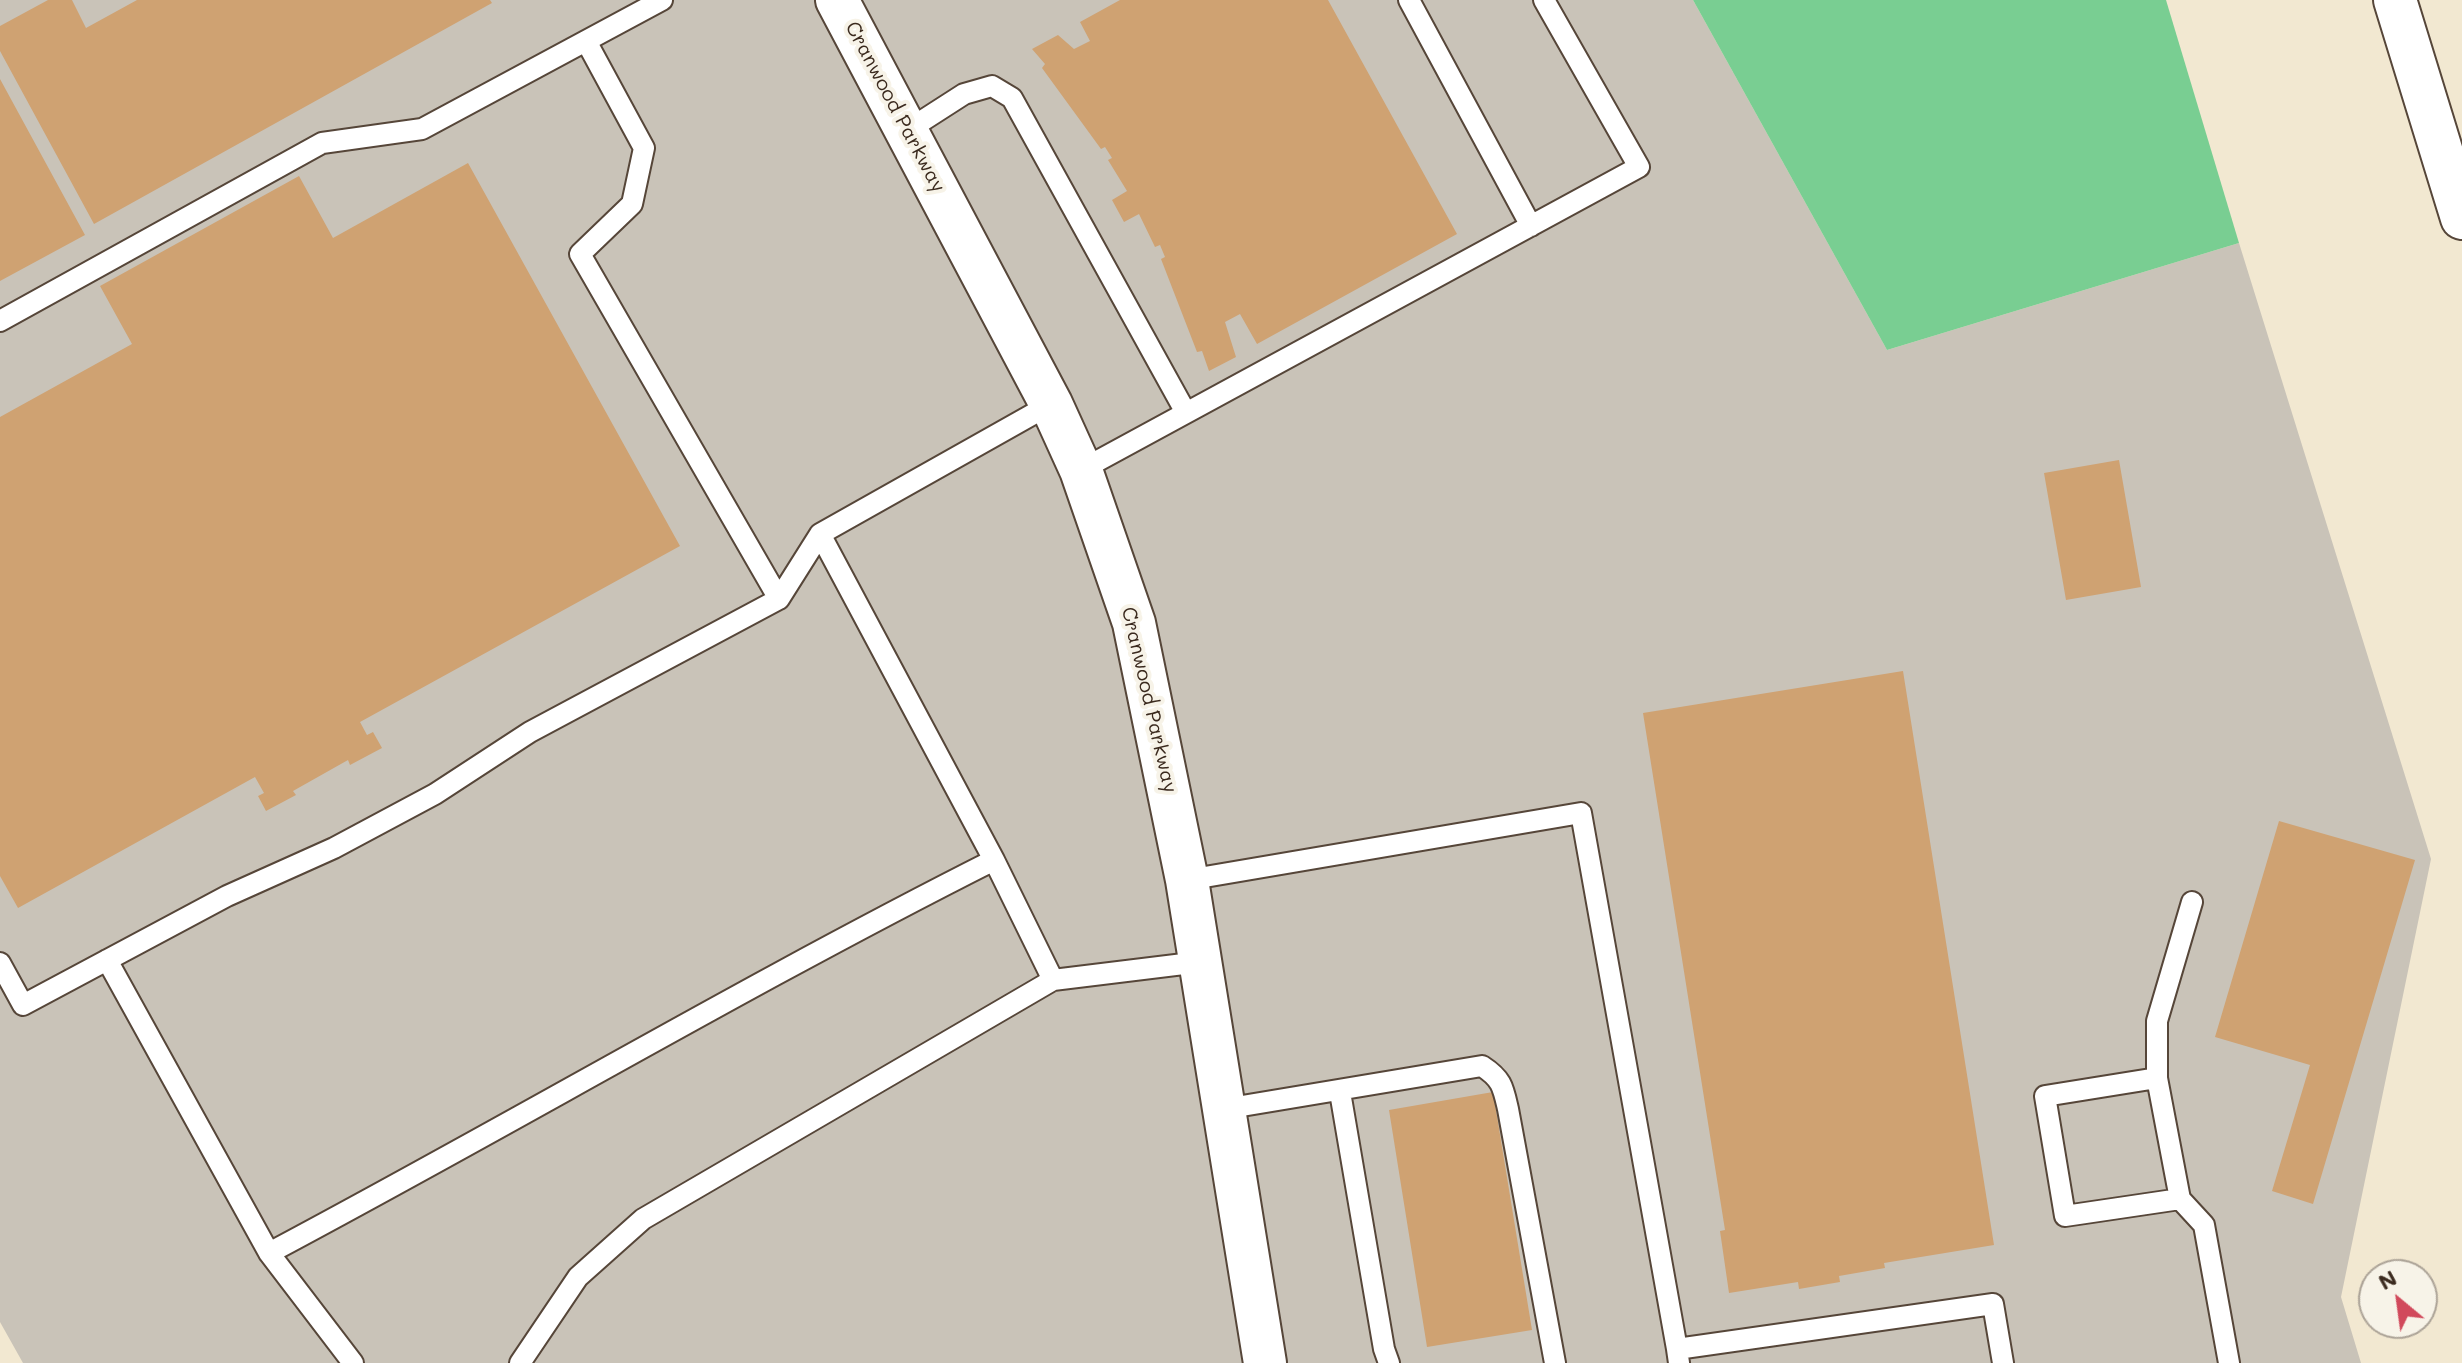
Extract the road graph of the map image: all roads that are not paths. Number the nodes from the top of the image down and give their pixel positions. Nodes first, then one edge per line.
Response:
1 (662, 0) edge
2 (837, 0) edge
3 (1409, 0) edge
4 (1544, 0) edge
5 (2395, 0) edge
6 (586, 41) junction
7 (908, 130) junction
8 (2462, 218) edge
9 (1531, 226) junction
10 (0, 321) edge
11 (1051, 404) junction
12 (1185, 411) junction
13 (1081, 470) junction
14 (820, 534) junction
15 (779, 599) junction
16 (994, 860) junction
17 (1187, 880) junction
18 (2192, 902) dead end
19 (107, 960) junction
20 (1200, 962) junction
21 (0, 963) edge
22 (1053, 980) junction
23 (2157, 1078) junction
24 (1340, 1092) junction
25 (1224, 1109) junction
26 (2180, 1199) junction
27 (269, 1253) junction
28 (1678, 1356) edge
29 (353, 1363) edge
30 (520, 1363) edge
31 (1265, 1363) edge
32 (1389, 1363) edge
33 (1555, 1363) edge
34 (2003, 1363) edge
35 (2229, 1363) edge

1 - 6 lane
2 - 7 street, Cranwood Parkway
3 - 9 lane
4 - 9 lane
5 - 8 street
6 - 10 lane
6 - 15 lane
7 - 11 street, Cranwood Parkway
7 - 12 lane
9 - 12 lane
11 - 13 street, Cranwood Parkway
11 - 14 lane
12 - 13 lane
13 - 17 street, Cranwood Parkway
14 - 15 lane
14 - 16 lane
15 - 19 lane
16 - 22 lane
16 - 27 lane
17 - 20 street, Cranwood Parkway
17 - 28 lane
18 - 23 lane
19 - 21 lane
19 - 27 lane
20 - 22 lane
20 - 25 street, Cranwood Parkway
22 - 30 lane
23 - 26 lane
23 - 26 lane
24 - 25 lane
24 - 32 lane
24 - 33 lane
25 - 31 street, Cranwood Parkway
26 - 35 lane
27 - 29 lane
28 - 34 lane

